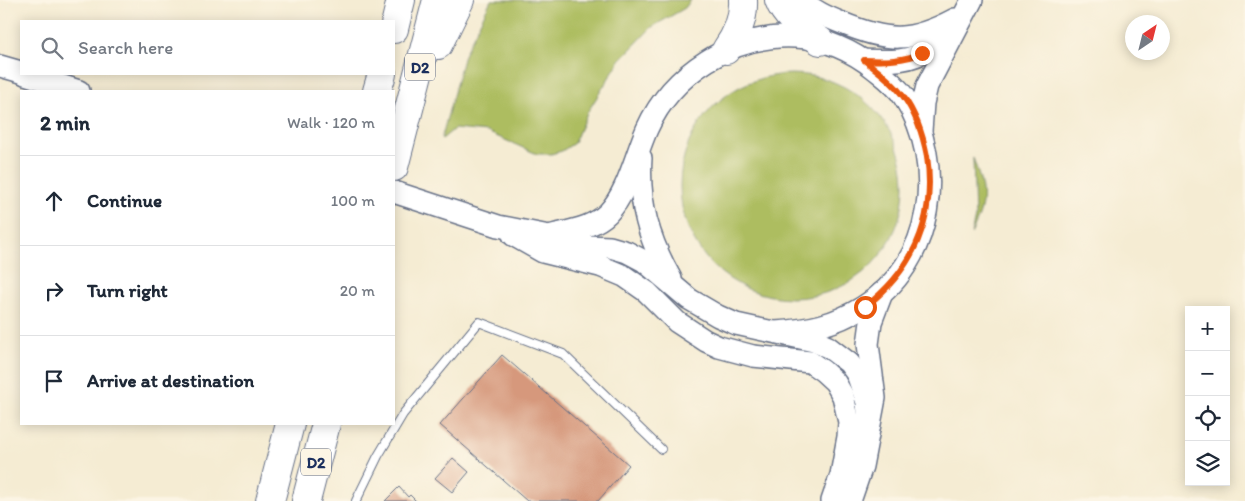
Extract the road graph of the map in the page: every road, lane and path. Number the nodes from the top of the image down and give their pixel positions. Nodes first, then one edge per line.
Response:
1 (437, 0) edge
2 (460, 0) edge
3 (744, 0) edge
4 (779, 0) edge
5 (802, 0) edge
6 (971, 0) edge
7 (955, 19) junction
8 (820, 41) junction
9 (726, 50) junction
10 (864, 60) junction
11 (0, 66) edge
12 (20, 72) edge
13 (29, 75) edge
14 (382, 75) edge
15 (77, 90) edge
16 (377, 90) edge
17 (921, 131) junction
18 (402, 135) junction
19 (642, 142) junction
20 (395, 164) edge
21 (395, 192) edge
22 (498, 226) junction
23 (549, 236) junction
24 (676, 288) junction
25 (882, 293) junction
26 (775, 332) junction
27 (869, 424) junction
28 (290, 425) edge
29 (326, 425) edge
30 (660, 449) dead end
31 (270, 501) edge
32 (306, 501) edge
33 (356, 501) edge
34 (832, 501) edge
35 (850, 501) edge

1 - 18 highway, D2
2 - 18 highway
3 - 9 highway
4 - 8 highway
5 - 7 main road
6 - 7 main road
6 - 17 main road
7 - 10 main road
8 - 9 main road
8 - 10 main road
9 - 19 main road
10 - 17 main road
11 - 12 main road
13 - 15 main road
14 - 16 highway, D2
17 - 25 main road
18 - 20 highway, D2
19 - 23 main road
19 - 24 main road
21 - 22 main road
22 - 23 main road
22 - 34 main road
23 - 24 main road
24 - 26 main road
25 - 26 main road
25 - 27 main road
26 - 27 main road
27 - 35 main road
28 - 31 highway, D2
29 - 32 highway, D2
30 - 33 lane

